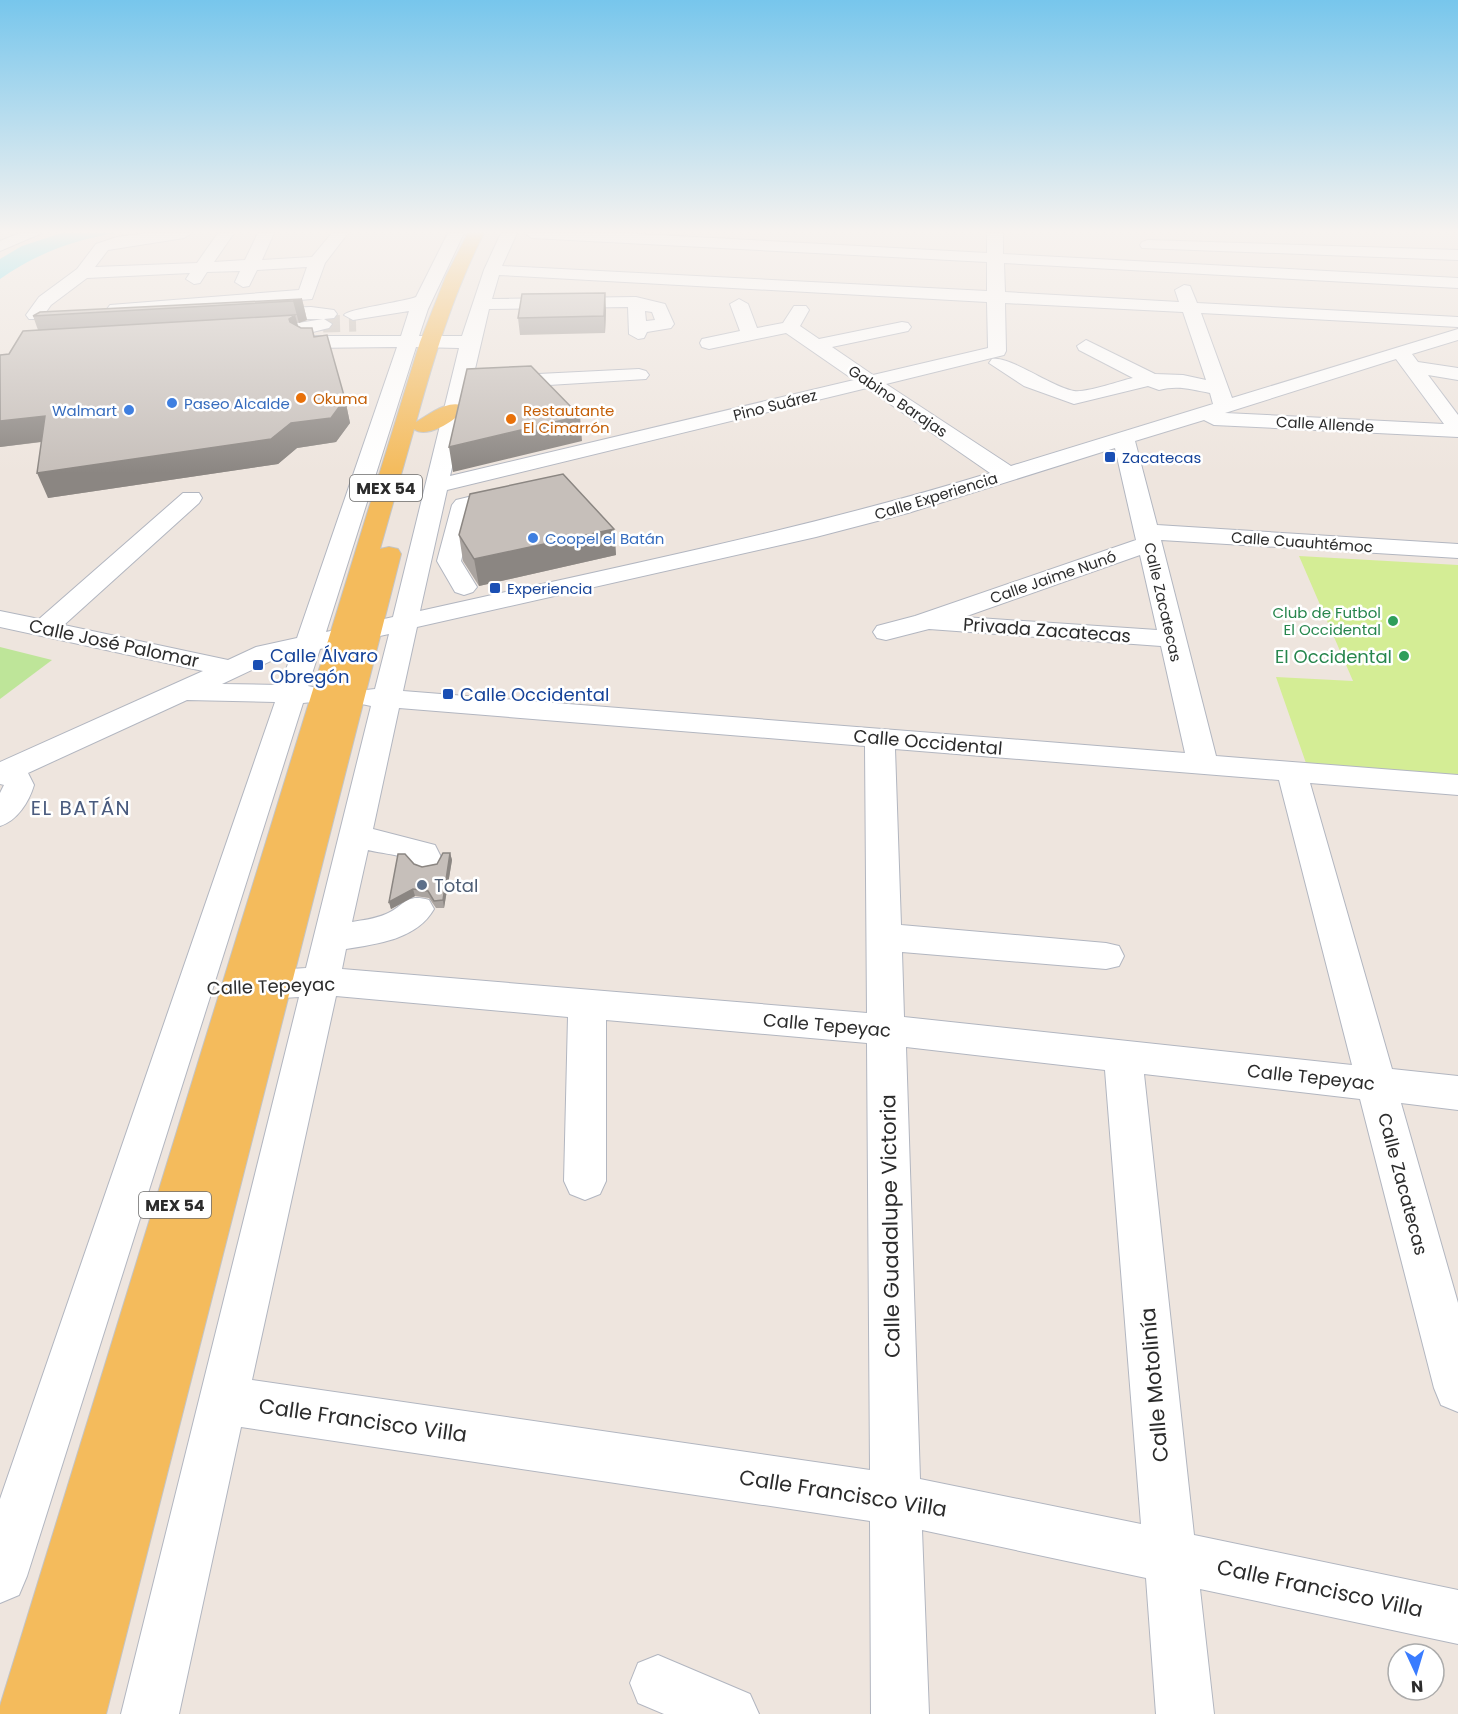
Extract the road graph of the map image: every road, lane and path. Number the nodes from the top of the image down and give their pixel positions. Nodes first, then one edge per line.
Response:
1 (43, 313) edge
2 (112, 313) edge
3 (253, 313) edge
4 (295, 313) edge
5 (381, 313) edge
6 (423, 313) edge
7 (437, 313) edge
8 (443, 313) edge
9 (478, 313) edge
10 (638, 313) edge
11 (661, 313) edge
12 (742, 313) edge
13 (799, 313) edge
14 (996, 313) edge
15 (1191, 313) edge
16 (1282, 313) edge
17 (1388, 313) edge
18 (1392, 319) junction
19 (42, 322) edge
20 (1458, 322) edge
21 (789, 327) junction
22 (902, 327) dead end
23 (253, 333) edge
24 (1458, 333) edge
25 (751, 335) junction
26 (424, 340) junction
27 (306, 342) edge
28 (470, 342) junction
29 (709, 343) dead end
30 (817, 345) junction
31 (1086, 346) dead end
32 (325, 350) edge
33 (1406, 359) junction
34 (999, 363) dead end
35 (1142, 369) junction
36 (1458, 374) edge
37 (639, 375) dead end
38 (870, 382) junction
39 (460, 385) junction
40 (1212, 406) junction
41 (454, 409) junction
42 (423, 427) junction
43 (1458, 430) edge
44 (1124, 438) junction
45 (1008, 474) junction
46 (437, 486) junction
47 (529, 490) edge
48 (191, 498) dead end
49 (1147, 538) junction
50 (1458, 551) edge
51 (449, 561) junction
52 (419, 562) junction
53 (413, 589) junction
54 (468, 597) junction
55 (0, 619) edge
56 (405, 622) junction
57 (924, 622) junction
58 (46, 627) junction
59 (355, 632) junction
60 (886, 632) dead end
61 (1171, 639) junction
62 (309, 641) junction
63 (228, 668) junction
64 (182, 691) junction
65 (338, 696) junction
66 (880, 738) junction
67 (1203, 765) junction
68 (6, 772) edge
69 (1292, 772) junction
70 (1458, 785) edge
71 (0, 815) edge
72 (356, 836) junction
73 (426, 861) dead end
74 (417, 909) dead end
75 (884, 937) junction
76 (331, 939) junction
77 (1106, 956) dead end
78 (321, 981) junction
79 (256, 985) junction
80 (195, 988) junction
81 (587, 1004) junction
82 (886, 1030) junction
83 (1124, 1056) junction
84 (1376, 1084) junction
85 (1458, 1094) edge
86 (585, 1181) dead end
87 (1458, 1388) edge
88 (223, 1400) junction
89 (896, 1499) junction
90 (1170, 1557) junction
91 (0, 1576) edge
92 (1458, 1617) edge
93 (658, 1683) dead end
94 (26, 1714) edge
95 (77, 1714) edge
96 (150, 1714) edge
97 (730, 1714) edge
98 (900, 1714) edge
99 (1185, 1714) edge

1 - 19 street
2 - 3 street
4 - 23 street
5 - 26 street
6 - 26 street
7 - 26 main road, MEX 54
8 - 26 main road, MEX 54
9 - 28 street
10 - 11 street
12 - 25 street
13 - 21 street
14 - 38 street, Pino Suárez
15 - 40 street
16 - 18 street
17 - 18 street
18 - 20 street
21 - 25 street
21 - 30 street, Gabino Barajas
22 - 30 street
24 - 33 street, Calle Experiencia
25 - 29 street
26 - 27 street
26 - 28 street
26 - 32 street
26 - 42 main road, MEX 54
26 - 59 main road, MEX 54
26 - 62 street
28 - 39 street
30 - 38 street, Gabino Barajas
31 - 35 street
33 - 36 street
33 - 40 street, Calle Experiencia
33 - 43 street
34 - 35 street
35 - 40 street
37 - 39 street
38 - 45 street, Gabino Barajas
38 - 46 street, Pino Suárez
39 - 41 street
40 - 43 street, Calle Allende
40 - 44 street, Calle Experiencia
41 - 42 main road
41 - 46 street
42 - 59 main road, MEX 54
44 - 45 street, Calle Experiencia
44 - 49 street, Calle Zacatecas
45 - 54 street, Calle Experiencia
46 - 52 street
47 - 51 street
48 - 58 street
49 - 50 street, Calle Cuauhtémoc
49 - 57 street, Calle Jaime Nunó
49 - 61 street, Calle Zacatecas
51 - 52 street
51 - 54 street
52 - 53 street
53 - 54 street
53 - 56 street
54 - 56 street, Calle Experiencia
55 - 58 street, Calle José Palomar
56 - 59 street, Calle Experiencia
56 - 65 street
57 - 60 street
57 - 61 street, Privada Zacatecas
58 - 63 street, Calle José Palomar
59 - 62 street, Calle Experiencia
59 - 65 main road, MEX 54
61 - 67 street, Calle Zacatecas
62 - 63 street
62 - 65 street
63 - 64 street
64 - 65 street, Calle Occidental
64 - 68 street
65 - 66 street, Calle Occidental
65 - 72 street
65 - 79 main road, MEX 54
65 - 80 street
66 - 67 street, Calle Occidental
66 - 75 street, Calle Guadalupe Victoria
67 - 69 street, Calle Occidental
68 - 71 street
69 - 70 street, Calle Occidental
69 - 84 street, Calle Zacatecas
72 - 73 street
72 - 76 street
74 - 76 street
75 - 77 street
75 - 82 street, Calle Guadalupe Victoria
76 - 78 street
78 - 79 street, Calle Tepeyac
78 - 81 street, Calle Tepeyac
78 - 88 street
79 - 80 street, Calle Tepeyac
79 - 94 main road, MEX 54
79 - 95 main road, MEX 54
80 - 91 street
81 - 82 street, Calle Tepeyac
81 - 86 street
82 - 83 street, Calle Tepeyac
82 - 89 street, Calle Guadalupe Victoria
83 - 84 street, Calle Tepeyac
83 - 90 street, Calle Motolinía
84 - 85 street, Calle Tepeyac
84 - 87 street, Calle Zacatecas
88 - 89 street, Calle Francisco Villa
88 - 96 street
89 - 90 street, Calle Francisco Villa
89 - 98 street, Calle Guadalupe Victoria
90 - 92 street, Calle Francisco Villa
90 - 99 street, Calle Motolinía
93 - 97 street

